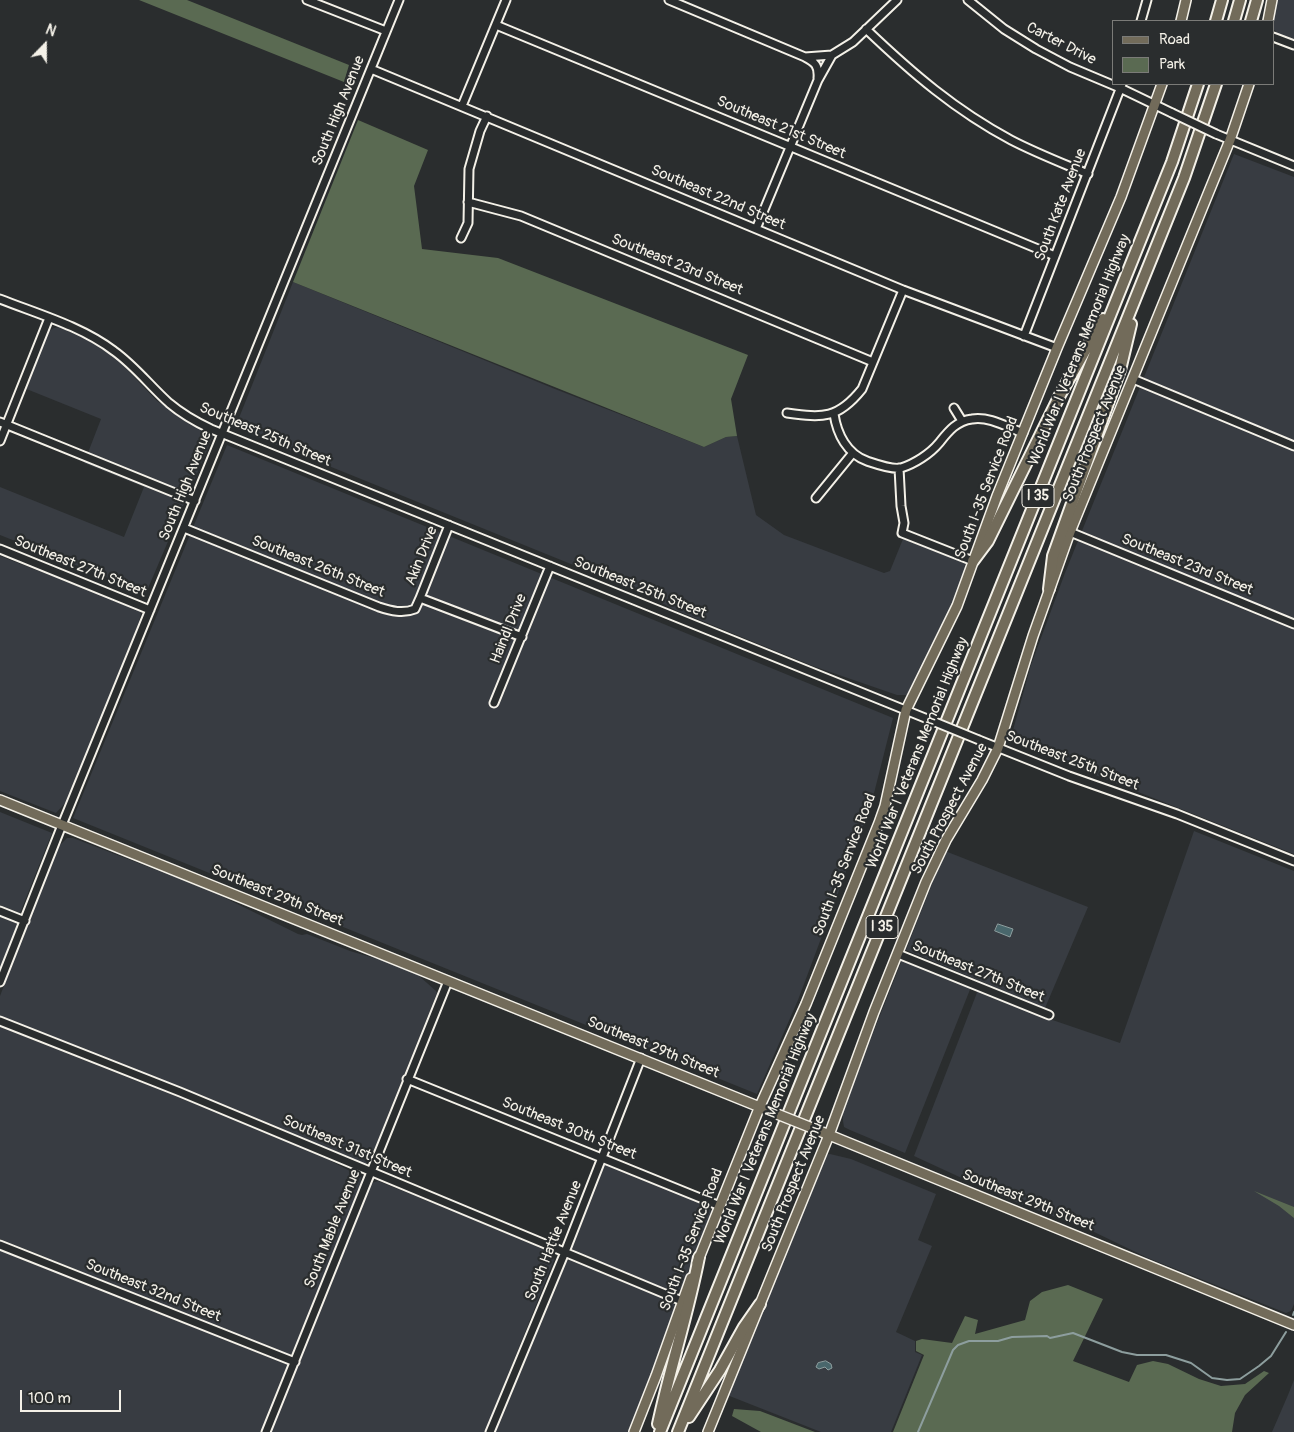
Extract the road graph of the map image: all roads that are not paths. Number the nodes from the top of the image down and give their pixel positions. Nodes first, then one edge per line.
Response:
1 (307, 0) edge
2 (399, 0) edge
3 (506, 0) edge
4 (669, 0) edge
5 (897, 0) edge
6 (968, 0) edge
7 (1146, 0) edge
8 (1186, 0) edge
9 (1222, 0) edge
10 (1240, 0) edge
11 (1257, 0) edge
12 (1272, 0) edge
13 (1141, 20) edge
14 (1181, 20) edge
15 (1216, 20) edge
16 (1234, 20) edge
17 (1251, 20) edge
18 (1268, 20) edge
19 (496, 25) junction
20 (866, 29) junction
21 (386, 31) junction
22 (1274, 37) edge
23 (1294, 45) edge
24 (832, 56) junction
25 (805, 57) junction
26 (371, 69) junction
27 (818, 80) junction
28 (1112, 83) edge
29 (1162, 85) edge
30 (1198, 85) edge
31 (1216, 85) edge
32 (1220, 85) edge
33 (1249, 85) edge
34 (1121, 86) edge
35 (1155, 105) junction
36 (462, 106) junction
37 (1206, 113) junction
38 (487, 116) junction
39 (1230, 140) junction
40 (789, 147) junction
41 (1294, 166) edge
42 (1088, 174) junction
43 (468, 202) junction
44 (756, 229) junction
45 (461, 238) dead end
46 (1055, 256) junction
47 (1123, 283) junction
48 (902, 290) junction
49 (1138, 292) junction
50 (0, 299) edge
51 (49, 318) junction
52 (1024, 336) junction
53 (1057, 348) junction
54 (873, 362) junction
55 (1133, 379) junction
56 (954, 408) dead end
57 (787, 413) dead end
58 (834, 414) junction
59 (962, 421) junction
60 (3, 423) edge
61 (222, 433) junction
62 (1023, 433) junction
63 (0, 441) edge
64 (1294, 446) edge
65 (852, 454) junction
66 (899, 468) junction
67 (816, 498) dead end
68 (195, 501) junction
69 (449, 525) junction
70 (184, 528) junction
71 (1070, 532) junction
72 (0, 549) edge
73 (973, 561) junction
74 (550, 566) junction
75 (1049, 589) junction
76 (420, 598) junction
77 (150, 610) junction
78 (1294, 624) edge
79 (522, 637) junction
80 (494, 702) dead end
81 (906, 710) junction
82 (998, 748) junction
83 (0, 800) edge
84 (62, 825) junction
85 (1294, 861) edge
86 (0, 911) edge
87 (25, 921) junction
88 (898, 954) junction
89 (448, 981) junction
90 (0, 982) edge
91 (1048, 1015) dead end
92 (0, 1021) edge
93 (641, 1058) junction
94 (407, 1079) junction
95 (760, 1106) junction
96 (829, 1135) junction
97 (602, 1157) junction
98 (370, 1172) junction
99 (720, 1206) junction
100 (0, 1245) edge
101 (565, 1252) junction
102 (699, 1258) junction
103 (682, 1301) junction
104 (760, 1304) junction
105 (1294, 1325) edge
106 (295, 1362) junction
107 (266, 1432) edge
108 (490, 1432) edge
109 (634, 1432) edge
110 (656, 1432) edge
111 (660, 1432) edge
112 (678, 1432) edge
113 (708, 1432) edge

1 - 21 street
2 - 21 street, South High Avenue
3 - 19 street
4 - 25 street
5 - 20 street
6 - 28 street, Carter Drive
7 - 13 street
8 - 14 main road
9 - 15 highway
10 - 16 highway
11 - 17 highway
12 - 18 main road
19 - 36 street
19 - 40 street, Southeast 21st Street
20 - 24 street
20 - 42 street
21 - 26 street, South High Avenue
22 - 23 street
24 - 25 street
24 - 27 street
25 - 27 street
26 - 36 street, Southeast 22nd Street
26 - 61 street, South High Avenue
27 - 40 street
29 - 35 main road, South I-35 Service Road
30 - 47 highway, World War I Veterans Memorial Highway / I 35
31 - 37 highway, I 35
32 - 37 highway
33 - 39 main road, South Prospect Avenue
34 - 35 street, Carter Drive
34 - 42 street, South Kate Avenue
35 - 39 street, Carter Drive, bridge
35 - 53 main road, South I-35 Service Road
36 - 38 street, Southeast 22nd Street
37 - 49 highway, I 35
38 - 43 street
38 - 44 street, Southeast 22nd Street
39 - 41 street, Carter Drive
39 - 55 main road, South Prospect Avenue
40 - 44 street
40 - 46 street, Southeast 21st Street
42 - 46 street, South Kate Avenue
43 - 45 street
43 - 54 street, Southeast 23rd Street
44 - 48 street, Southeast 22nd Street
46 - 52 street, South Kate Avenue
47 - 73 highway
47 - 111 highway, World War I Veterans Memorial Highway / I 35
48 - 52 street, Southeast 22nd Street
48 - 54 street
49 - 75 highway
49 - 112 highway, I 35
50 - 51 street, Southeast 25th Street
51 - 60 street
51 - 61 street, Southeast 25th Street
52 - 53 street, Southeast 22nd Street
53 - 62 main road, South I-35 Service Road
54 - 58 street
55 - 64 street
55 - 71 main road, South Prospect Avenue
56 - 59 street
57 - 58 street
58 - 65 street
59 - 62 street
59 - 66 street
60 - 63 street
60 - 68 street
61 - 68 street, South High Avenue
61 - 69 street, Southeast 25th Street
62 - 73 main road, South I-35 Service Road
65 - 66 street
65 - 67 street
66 - 73 street
68 - 70 street, South High Avenue
69 - 74 street, Southeast 25th Street
69 - 76 street, Akin Drive
70 - 76 street, Southeast 26th Street
70 - 77 street, South High Avenue
71 - 75 main road, South Prospect Avenue
71 - 78 street, Southeast 23rd Street
72 - 77 street, Southeast 27th Street
73 - 81 main road, South I-35 Service Road
74 - 79 street, Haindl Drive
74 - 81 street, Southeast 25th Street
75 - 82 main road, South Prospect Avenue
76 - 79 street
77 - 84 street, South High Avenue
79 - 80 street, Haindl Drive
81 - 82 street, Southeast 25th Street, bridge
81 - 95 main road, South I-35 Service Road
82 - 85 street, Southeast 25th Street
82 - 88 main road, South Prospect Avenue
83 - 84 main road, Southeast 29th Street
84 - 87 street, South High Avenue
84 - 89 main road, Southeast 29th Street
86 - 87 street
87 - 90 street, South High Avenue
88 - 91 street, Southeast 27th Street
88 - 96 main road, South Prospect Avenue
89 - 93 main road, Southeast 29th Street
89 - 94 street, South Mable Avenue
92 - 98 street, Southeast 31st Street
93 - 95 main road, Southeast 29th Street
93 - 97 street, South Hattie Avenue
94 - 97 street, Southeast 30th Street
94 - 98 street, South Mable Avenue
95 - 96 main road, Southeast 29th Street, bridge
95 - 99 main road, South I-35 Service Road
96 - 104 main road, South Prospect Avenue
96 - 105 main road, Southeast 29th Street
97 - 99 street, Southeast 30th Street
97 - 101 street, South Hattie Avenue
98 - 101 street, Southeast 31st Street
98 - 106 street, South Mable Avenue
99 - 102 main road, South I-35 Service Road
100 - 106 street, Southeast 32nd Street
101 - 103 street, Southeast 31st Street
101 - 108 street, South Hattie Avenue
102 - 103 main road, South I-35 Service Road
102 - 110 highway
103 - 109 main road, South I-35 Service Road
104 - 112 highway
104 - 113 main road, South Prospect Avenue
106 - 107 street, South Mable Avenue

